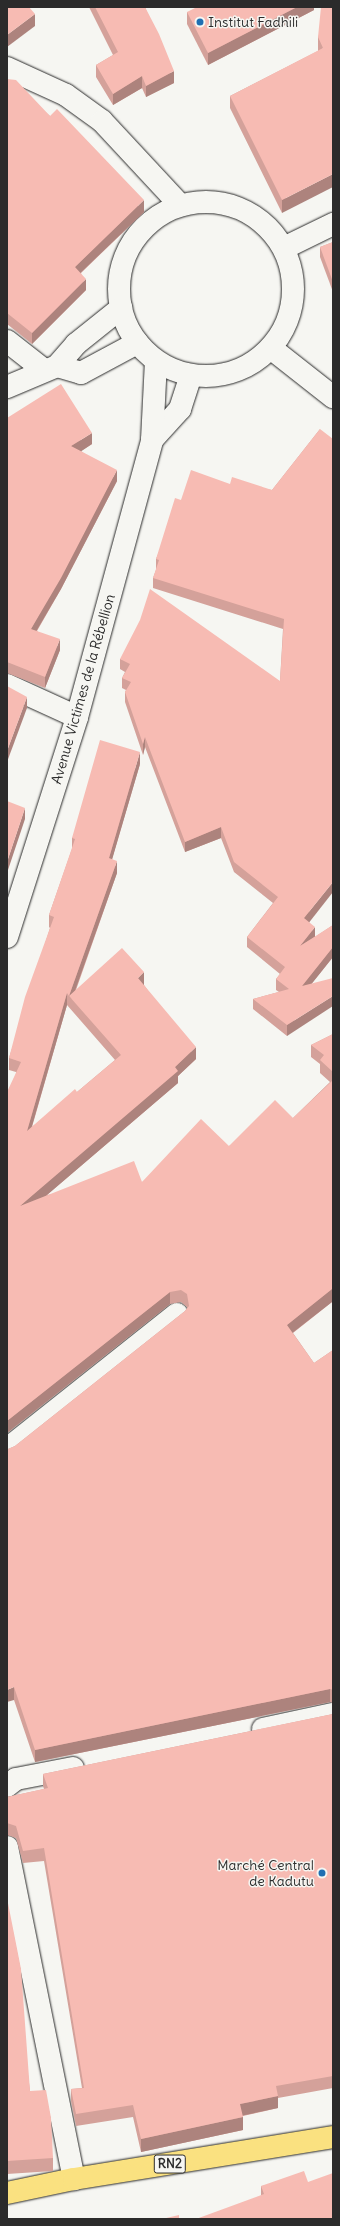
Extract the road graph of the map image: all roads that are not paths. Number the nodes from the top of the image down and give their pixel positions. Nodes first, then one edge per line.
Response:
1 (7, 68) edge
2 (180, 205) junction
3 (333, 224) edge
4 (284, 248) junction
5 (121, 308) junction
6 (7, 342) edge
7 (137, 343) junction
8 (272, 349) junction
9 (156, 361) junction
10 (51, 368) junction
11 (191, 376) junction
12 (7, 387) edge
13 (333, 397) edge
14 (152, 440) junction
15 (7, 685) edge
16 (77, 717) junction
17 (7, 937) edge
18 (177, 1314) dead end
19 (7, 1449) edge
20 (333, 1714) edge
21 (244, 1733) edge
22 (92, 1764) edge
23 (7, 1786) edge
24 (7, 1847) edge
25 (333, 2137) edge
26 (74, 2179) junction
27 (7, 2193) edge

1 - 2 street
2 - 4 street
2 - 5 street
3 - 4 street
4 - 8 street
5 - 7 street
5 - 10 street
6 - 10 street
7 - 9 street
7 - 10 street
8 - 11 street
8 - 13 street
9 - 11 street
9 - 14 street
10 - 12 street
11 - 14 street
14 - 16 street, Avenue Victimes de la Rébellion
15 - 16 street
16 - 17 street, Avenue Victimes de la Rébellion
18 - 19 street
20 - 21 street
22 - 23 street
24 - 26 street
25 - 26 highway, RN2
26 - 27 highway, RN2

